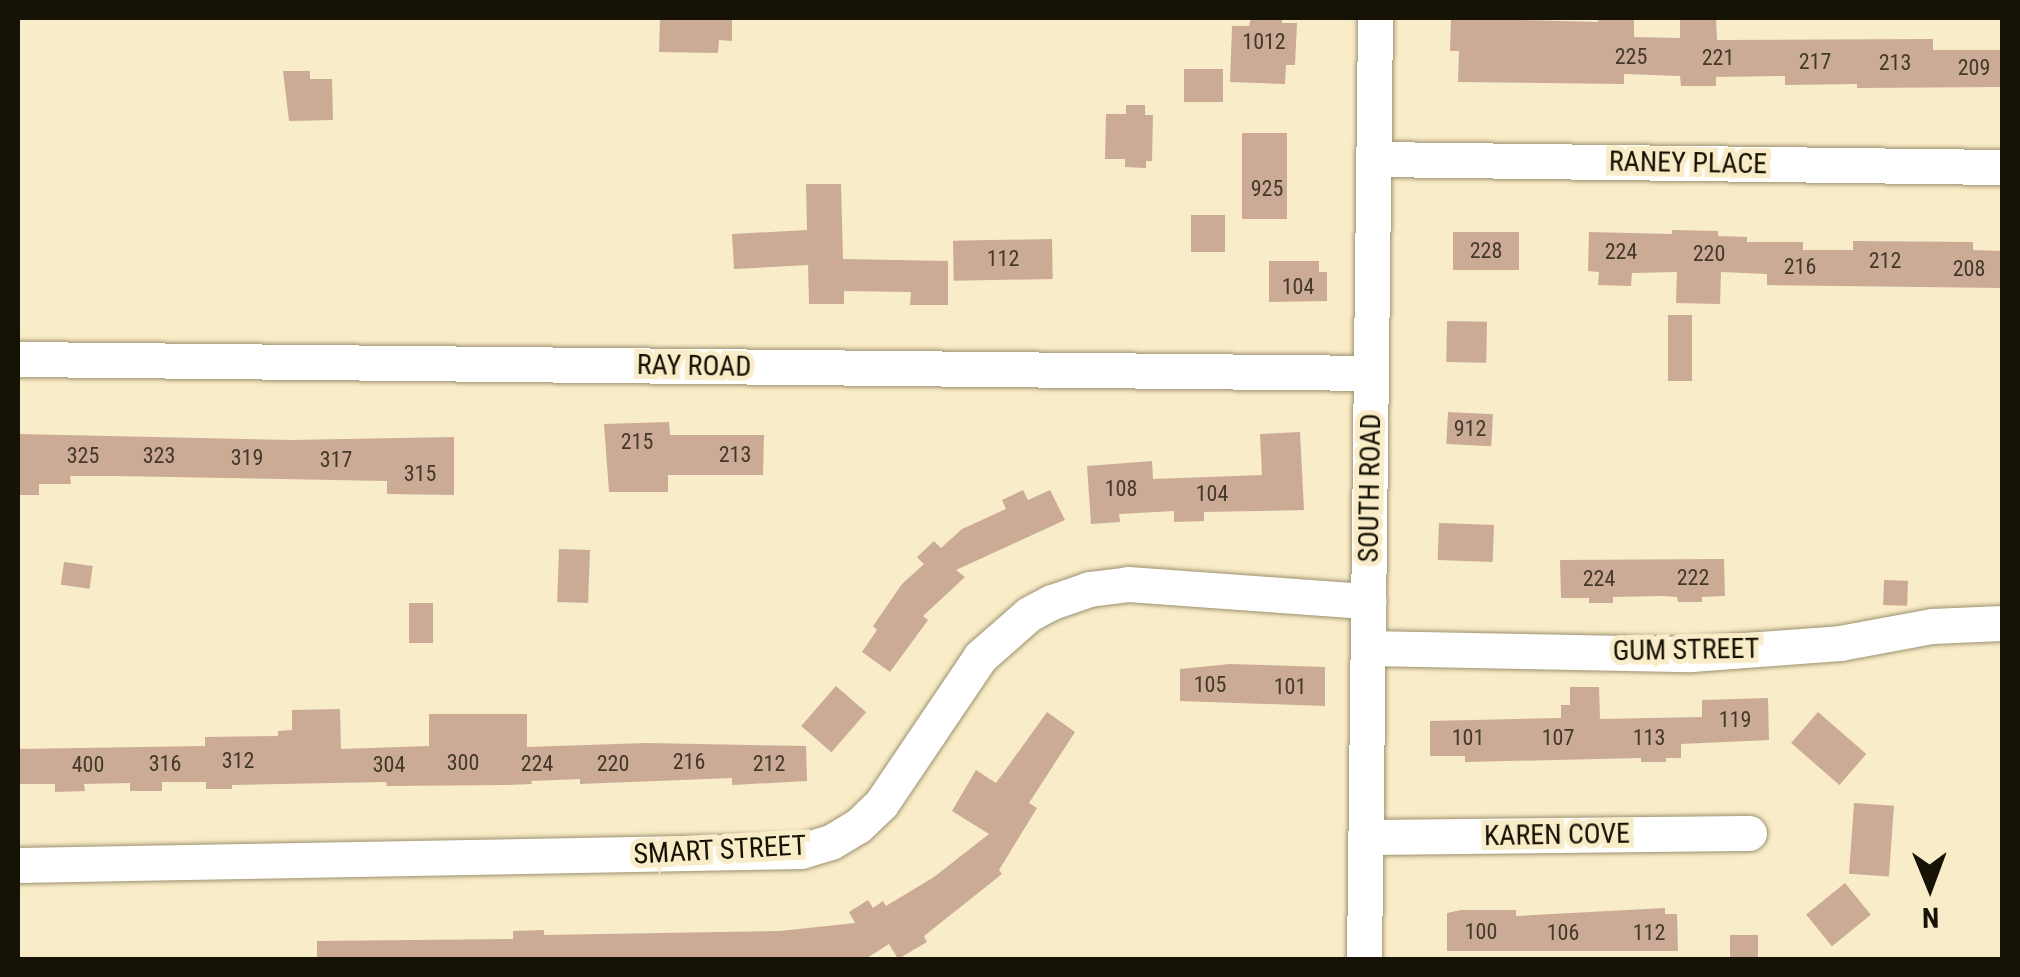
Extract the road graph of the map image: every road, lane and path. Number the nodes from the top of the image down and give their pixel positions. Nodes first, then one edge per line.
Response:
1 (1376, 18) edge
2 (1374, 159) junction
3 (2002, 168) edge
4 (18, 359) edge
5 (1371, 373) junction
6 (1368, 601) junction
7 (2002, 624) edge
8 (1368, 648) junction
9 (1749, 834) dead end
10 (1366, 838) junction
11 (18, 865) edge
12 (1364, 960) edge

1 - 2 street, SOUTH ROAD
2 - 3 street, RANEY PLACE
2 - 5 street, SOUTH ROAD
4 - 5 street, RAY ROAD
5 - 6 street, SOUTH ROAD
6 - 8 street, SOUTH ROAD
6 - 11 street, SMART STREET
7 - 8 street, GUM STREET
8 - 10 street, SOUTH ROAD
9 - 10 street, KAREN COVE
10 - 12 street, SOUTH ROAD

